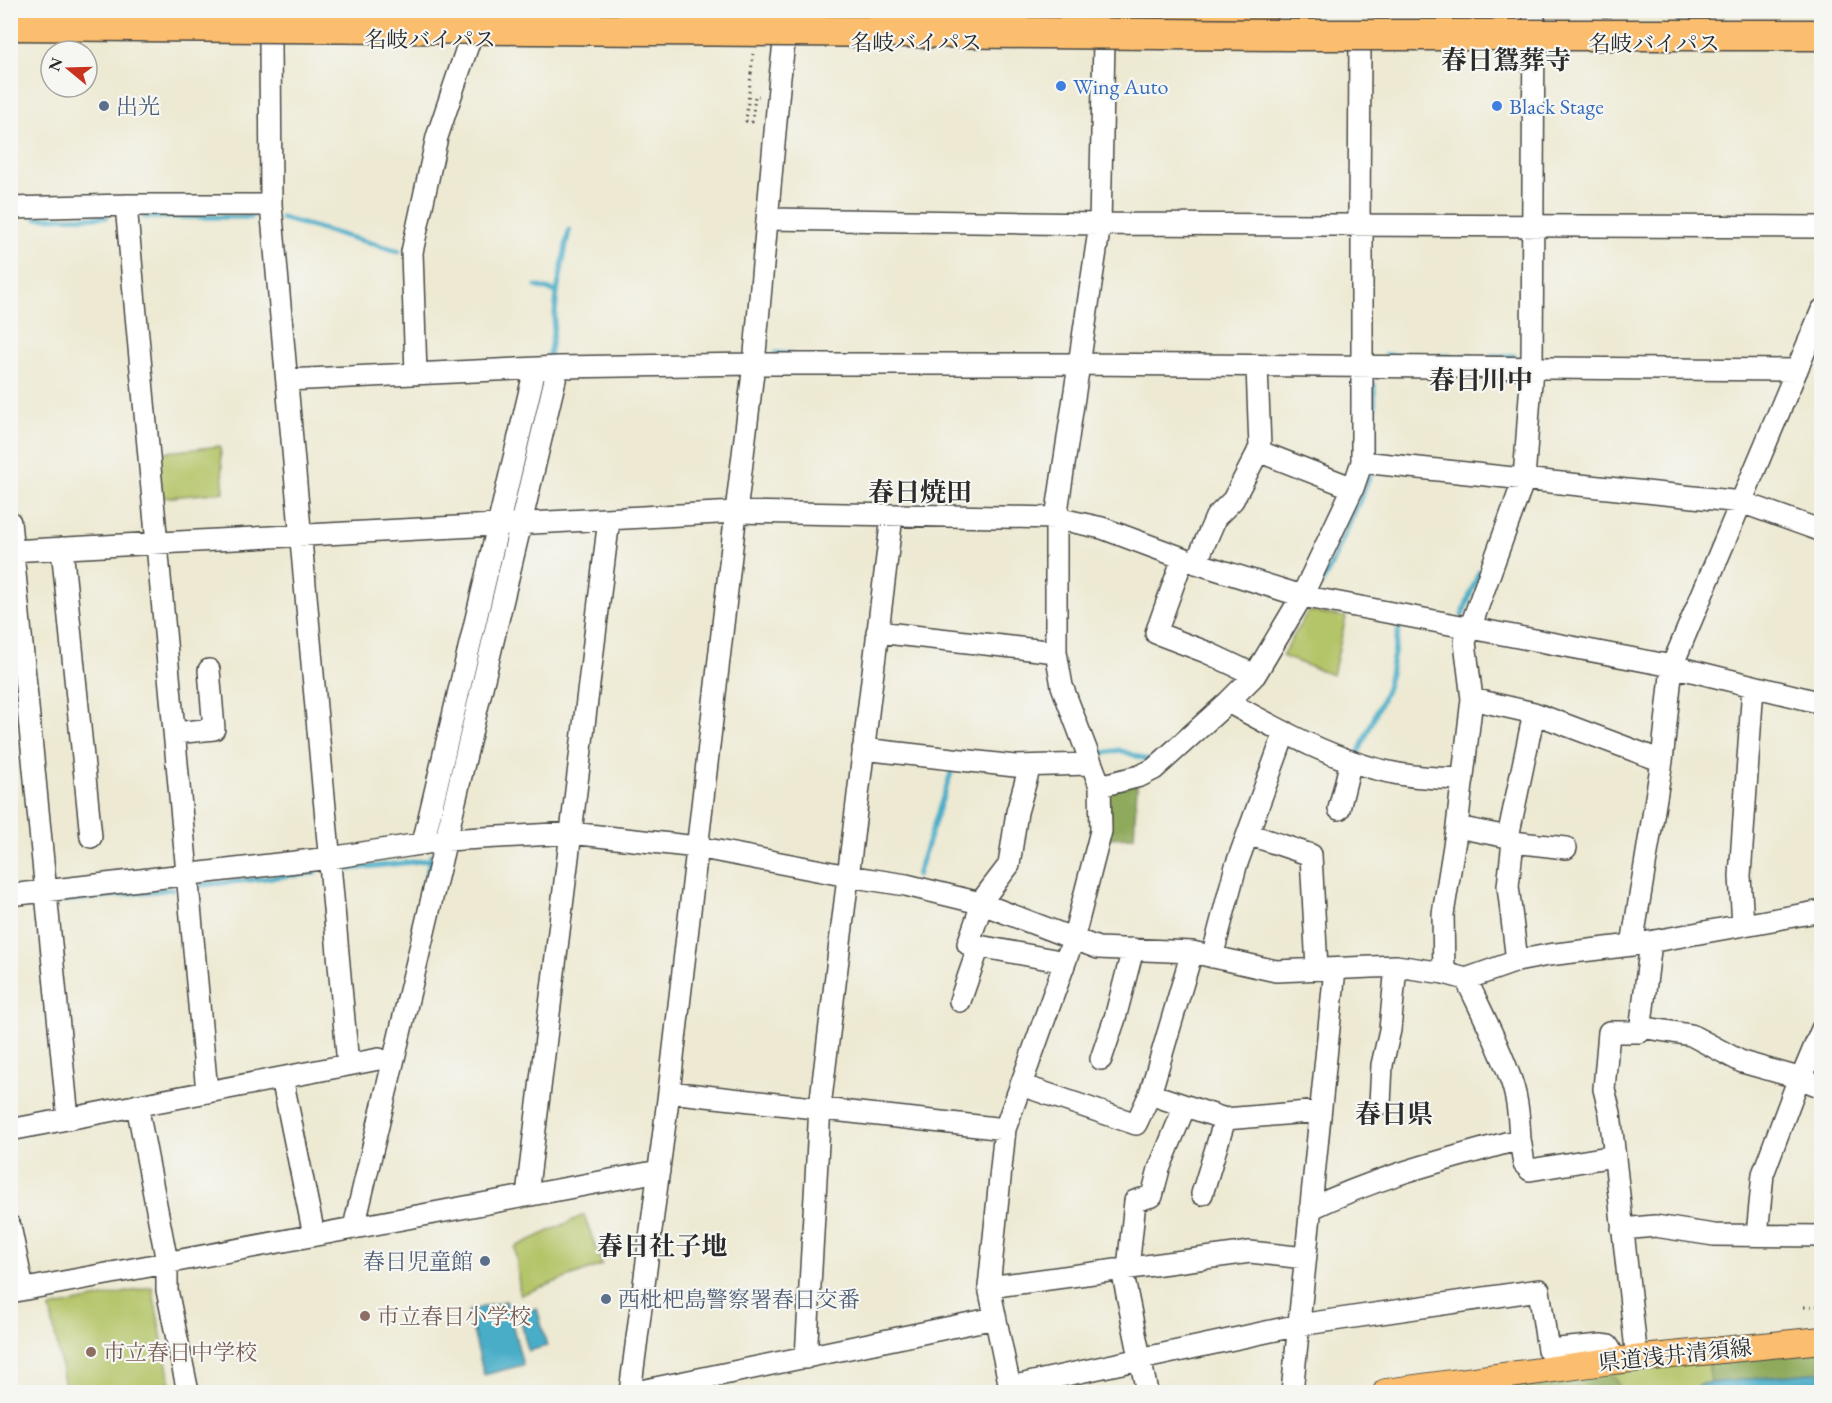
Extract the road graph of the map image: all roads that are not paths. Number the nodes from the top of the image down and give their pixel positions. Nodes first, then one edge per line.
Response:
1 (406, 10) edge
2 (788, 10) edge
3 (1264, 10) edge
4 (1534, 10) edge
5 (1821, 18) edge
6 (10, 25) edge
7 (1287, 35) junction
8 (1821, 35) edge
9 (10, 37) edge
10 (270, 38) junction
11 (470, 39) junction
12 (783, 42) junction
13 (1104, 42) junction
14 (1360, 42) junction
15 (1821, 42) edge
16 (1533, 43) junction
17 (126, 205) junction
18 (271, 205) junction
19 (10, 208) edge
20 (768, 219) junction
21 (1100, 224) junction
22 (1361, 225) junction
23 (1533, 226) junction
24 (1821, 227) edge
25 (1821, 310) edge
26 (754, 364) junction
27 (1079, 364) junction
28 (1257, 366) junction
29 (558, 367) junction
30 (1362, 367) junction
31 (1532, 368) junction
32 (536, 369) junction
33 (1797, 370) junction
34 (416, 374) junction
35 (287, 380) junction
36 (1258, 452) junction
37 (1362, 462) junction
38 (1524, 479) junction
39 (1353, 488) junction
40 (1741, 502) junction
41 (736, 512) junction
42 (892, 516) junction
43 (1056, 518) junction
44 (609, 519) junction
45 (10, 522) edge
46 (509, 524) junction
47 (1821, 531) edge
48 (301, 536) junction
49 (157, 544) junction
50 (62, 548) junction
51 (12, 551) edge
52 (1190, 560) junction
53 (1302, 596) junction
54 (1470, 628) junction
55 (878, 632) junction
56 (1056, 652) junction
57 (1672, 666) junction
58 (208, 670) dead end
59 (1255, 675) junction
60 (1753, 686) junction
61 (1820, 698) edge
62 (1472, 699) junction
63 (1228, 702) junction
64 (1534, 713) junction
65 (1285, 732) junction
66 (175, 733) junction
67 (863, 749) junction
68 (1351, 761) junction
69 (1662, 761) junction
70 (1091, 764) junction
71 (1030, 766) junction
72 (1463, 780) junction
73 (1100, 786) junction
74 (1339, 809) dead end
75 (1457, 827) junction
76 (571, 833) junction
77 (1248, 834) junction
78 (91, 837) dead end
79 (446, 840) junction
80 (1511, 840) junction
81 (423, 843) junction
82 (697, 847) junction
83 (1566, 848) dead end
84 (330, 858) junction
85 (187, 874) junction
86 (848, 876) junction
87 (46, 891) junction
88 (10, 896) edge
89 (981, 904) junction
90 (1821, 911) edge
91 (1743, 925) junction
92 (1073, 940) junction
93 (1642, 944) junction
94 (979, 946) junction
95 (1133, 949) junction
96 (1192, 952) junction
97 (1212, 957) junction
98 (1517, 961) junction
99 (1065, 962) junction
100 (1396, 966) junction
101 (1326, 969) junction
102 (1443, 973) junction
103 (1466, 979) junction
104 (960, 1001) dead end
105 (1640, 1027) junction
106 (1821, 1029) edge
107 (379, 1059) dead end
108 (1101, 1059) dead end
109 (348, 1065) junction
110 (282, 1078) junction
111 (1800, 1078) junction
112 (1021, 1085) junction
113 (1821, 1087) edge
114 (207, 1092) junction
115 (669, 1092) junction
116 (1150, 1094) junction
117 (1380, 1104) dead end
118 (137, 1105) junction
119 (1185, 1106) junction
120 (820, 1107) junction
121 (1320, 1111) junction
122 (68, 1119) junction
123 (1225, 1119) junction
124 (1005, 1129) junction
125 (10, 1130) edge
126 (1520, 1139) junction
127 (1614, 1156) junction
128 (659, 1171) junction
129 (1202, 1194) dead end
130 (527, 1195) junction
131 (1311, 1209) junction
132 (10, 1226) edge
133 (354, 1227) junction
134 (1622, 1229) junction
135 (314, 1235) junction
136 (1757, 1235) junction
137 (1821, 1236) edge
138 (1305, 1258) junction
139 (167, 1262) junction
140 (1125, 1269) junction
141 (989, 1287) junction
142 (17, 1291) edge
143 (996, 1318) junction
144 (1299, 1325) junction
145 (1821, 1340) edge
146 (806, 1358) junction
147 (1140, 1359) junction
148 (1637, 1359) junction
149 (1612, 1361) junction
150 (1010, 1390) edge
151 (188, 1392) edge
152 (630, 1392) edge
153 (636, 1392) edge
154 (1147, 1392) edge
155 (1292, 1392) edge
156 (1386, 1392) edge

1 - 3 highway
2 - 12 street
4 - 16 street
5 - 7 highway
6 - 7 highway, bridge
7 - 8 highway, bridge
9 - 10 highway, 名岐バイパス
10 - 11 highway, 名岐バイパス
10 - 18 street
11 - 12 highway, 名岐バイパス
11 - 34 street
12 - 13 highway, 名岐バイパス
12 - 20 street
13 - 14 highway, 名岐バイパス
13 - 21 street
14 - 16 highway, 名岐バイパス
14 - 22 street
15 - 16 highway, 名岐バイパス
16 - 23 street
17 - 18 street
17 - 19 street
17 - 49 street
18 - 35 street
20 - 21 street
20 - 26 street
21 - 22 street
21 - 27 street
22 - 23 street
22 - 30 street
23 - 24 street
23 - 31 street
25 - 33 street
26 - 27 street
26 - 29 street
26 - 41 street
27 - 28 street
27 - 43 street
28 - 30 street
28 - 36 street
29 - 32 street
29 - 46 street
30 - 31 street
30 - 37 street
31 - 33 street
31 - 38 street
32 - 34 street
32 - 46 street
33 - 40 street
34 - 35 street
35 - 48 street
36 - 39 street
36 - 52 street
37 - 38 street
37 - 39 street
38 - 40 street
38 - 54 street
39 - 53 street
40 - 47 street
40 - 57 street
41 - 42 street
41 - 44 street
41 - 82 street
42 - 43 street
42 - 55 street
43 - 52 street
43 - 56 street
44 - 46 street
44 - 76 street
45 - 51 street
46 - 48 street
46 - 79 street
46 - 81 street
48 - 49 street
48 - 84 street
49 - 50 street
49 - 66 street
50 - 51 street
50 - 78 street
51 - 87 street
52 - 53 street
52 - 59 street
53 - 54 street
53 - 59 street
54 - 57 street
54 - 62 street
55 - 56 street
55 - 67 street
56 - 70 street
57 - 60 street
57 - 69 street
58 - 66 street
59 - 63 street
60 - 61 street
60 - 91 street
62 - 64 street
62 - 72 street
63 - 65 street
63 - 73 street
64 - 69 street
64 - 80 street
65 - 68 street
65 - 77 street
66 - 85 street
67 - 71 street
67 - 86 street
68 - 72 street
68 - 74 street
69 - 93 street
70 - 71 street
70 - 73 street
71 - 89 street
72 - 75 street
73 - 92 street
75 - 80 street
75 - 102 street
76 - 79 street
76 - 82 street
76 - 130 street
77 - 97 street
77 - 101 street
79 - 81 street
79 - 133 street
80 - 83 street
80 - 98 street
81 - 84 street
82 - 86 street
82 - 115 street
84 - 85 street
84 - 109 street
85 - 87 street
85 - 114 street
86 - 89 street
86 - 120 street
87 - 88 street
87 - 122 street
89 - 92 street
89 - 94 street
90 - 91 street
91 - 93 street
92 - 95 street
92 - 99 street
93 - 98 street
93 - 105 street
94 - 99 street
94 - 104 street
95 - 96 street
95 - 108 street
96 - 97 street
96 - 116 street
97 - 101 street
98 - 103 street
99 - 112 street
100 - 101 street
100 - 102 street
100 - 117 street
101 - 121 street
102 - 103 street
103 - 126 street
105 - 111 street
105 - 127 street
106 - 111 street
107 - 109 street
109 - 110 street
110 - 114 street
110 - 135 street
111 - 113 street
111 - 136 street
112 - 116 street
112 - 124 street
114 - 118 street
115 - 120 street
115 - 128 street
116 - 119 street
118 - 122 street
118 - 139 street
119 - 123 street
119 - 140 street
120 - 124 street
120 - 146 street
121 - 123 street
121 - 131 street
122 - 125 street
123 - 129 street
124 - 141 street
126 - 127 street
126 - 131 street
127 - 134 street
128 - 130 street
128 - 152 street
130 - 133 street
131 - 138 street
132 - 142 street
133 - 135 street
134 - 136 street
134 - 148 street
135 - 139 street
136 - 137 street
138 - 140 street
138 - 144 street
139 - 142 street
139 - 151 street
140 - 141 street
140 - 147 street
141 - 143 street
143 - 146 street
143 - 150 street
144 - 147 street
144 - 149 street
144 - 155 street
145 - 148 main road, 県道浅井清須線
146 - 153 street
147 - 150 street
147 - 154 street
148 - 149 main road, 県道浅井清須線
149 - 156 main road, 県道浅井清須線

